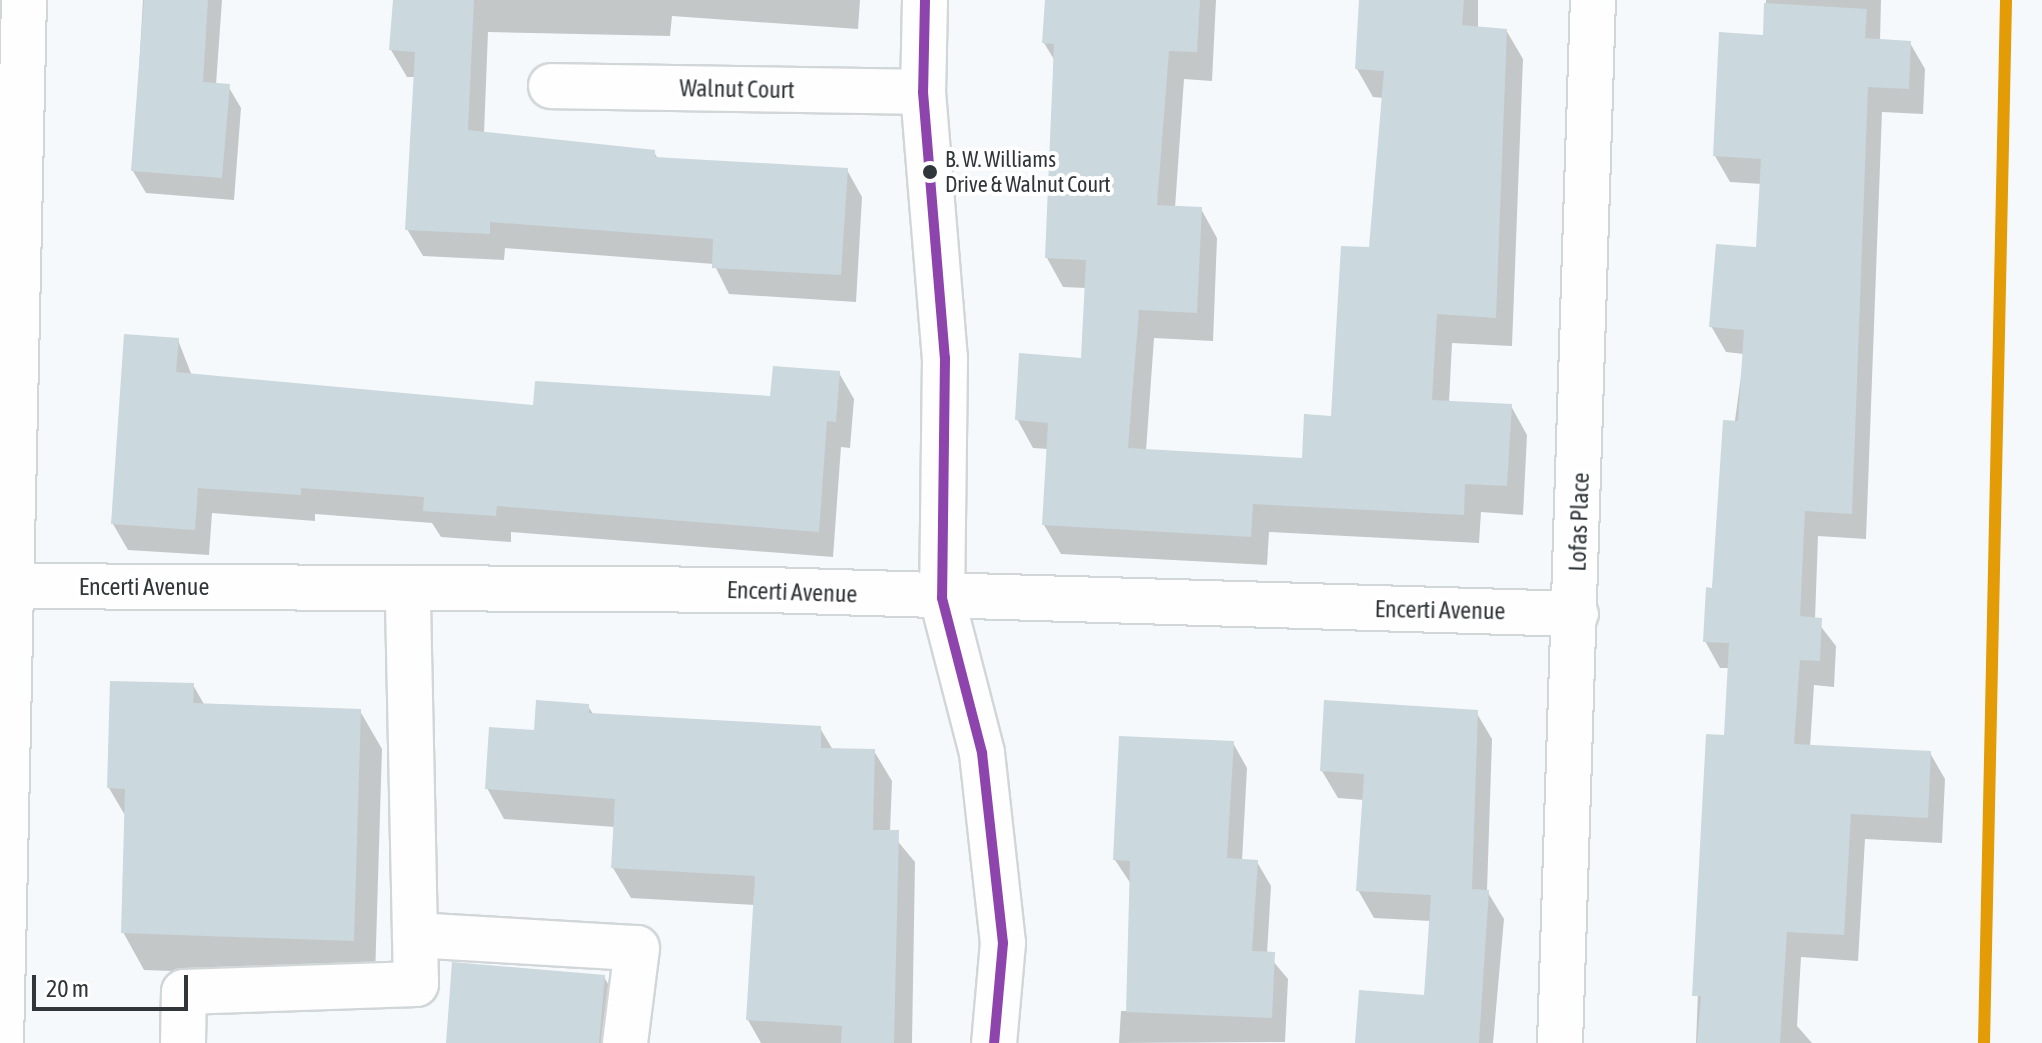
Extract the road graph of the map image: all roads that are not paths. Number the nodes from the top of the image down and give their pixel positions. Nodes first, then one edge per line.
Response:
1 (24, 0) edge
2 (925, 0) edge
3 (1593, 0) edge
4 (551, 86) dead end
5 (923, 92) junction
6 (8, 586) junction
7 (408, 588) junction
8 (942, 598) junction
9 (1576, 614) junction
10 (415, 935) junction
11 (1, 1043) edge
12 (183, 1043) edge
13 (625, 1043) edge
14 (994, 1043) edge
15 (1560, 1043) edge

1 - 6 street
2 - 5 street
3 - 9 street, Lofas Place
4 - 5 street, Walnut Court
5 - 8 street
6 - 7 street, Encerti Avenue
6 - 11 street
7 - 8 street, Encerti Avenue
7 - 10 street
8 - 9 street, Encerti Avenue
8 - 14 street
9 - 15 street, Lofas Place
10 - 12 street
10 - 13 street

